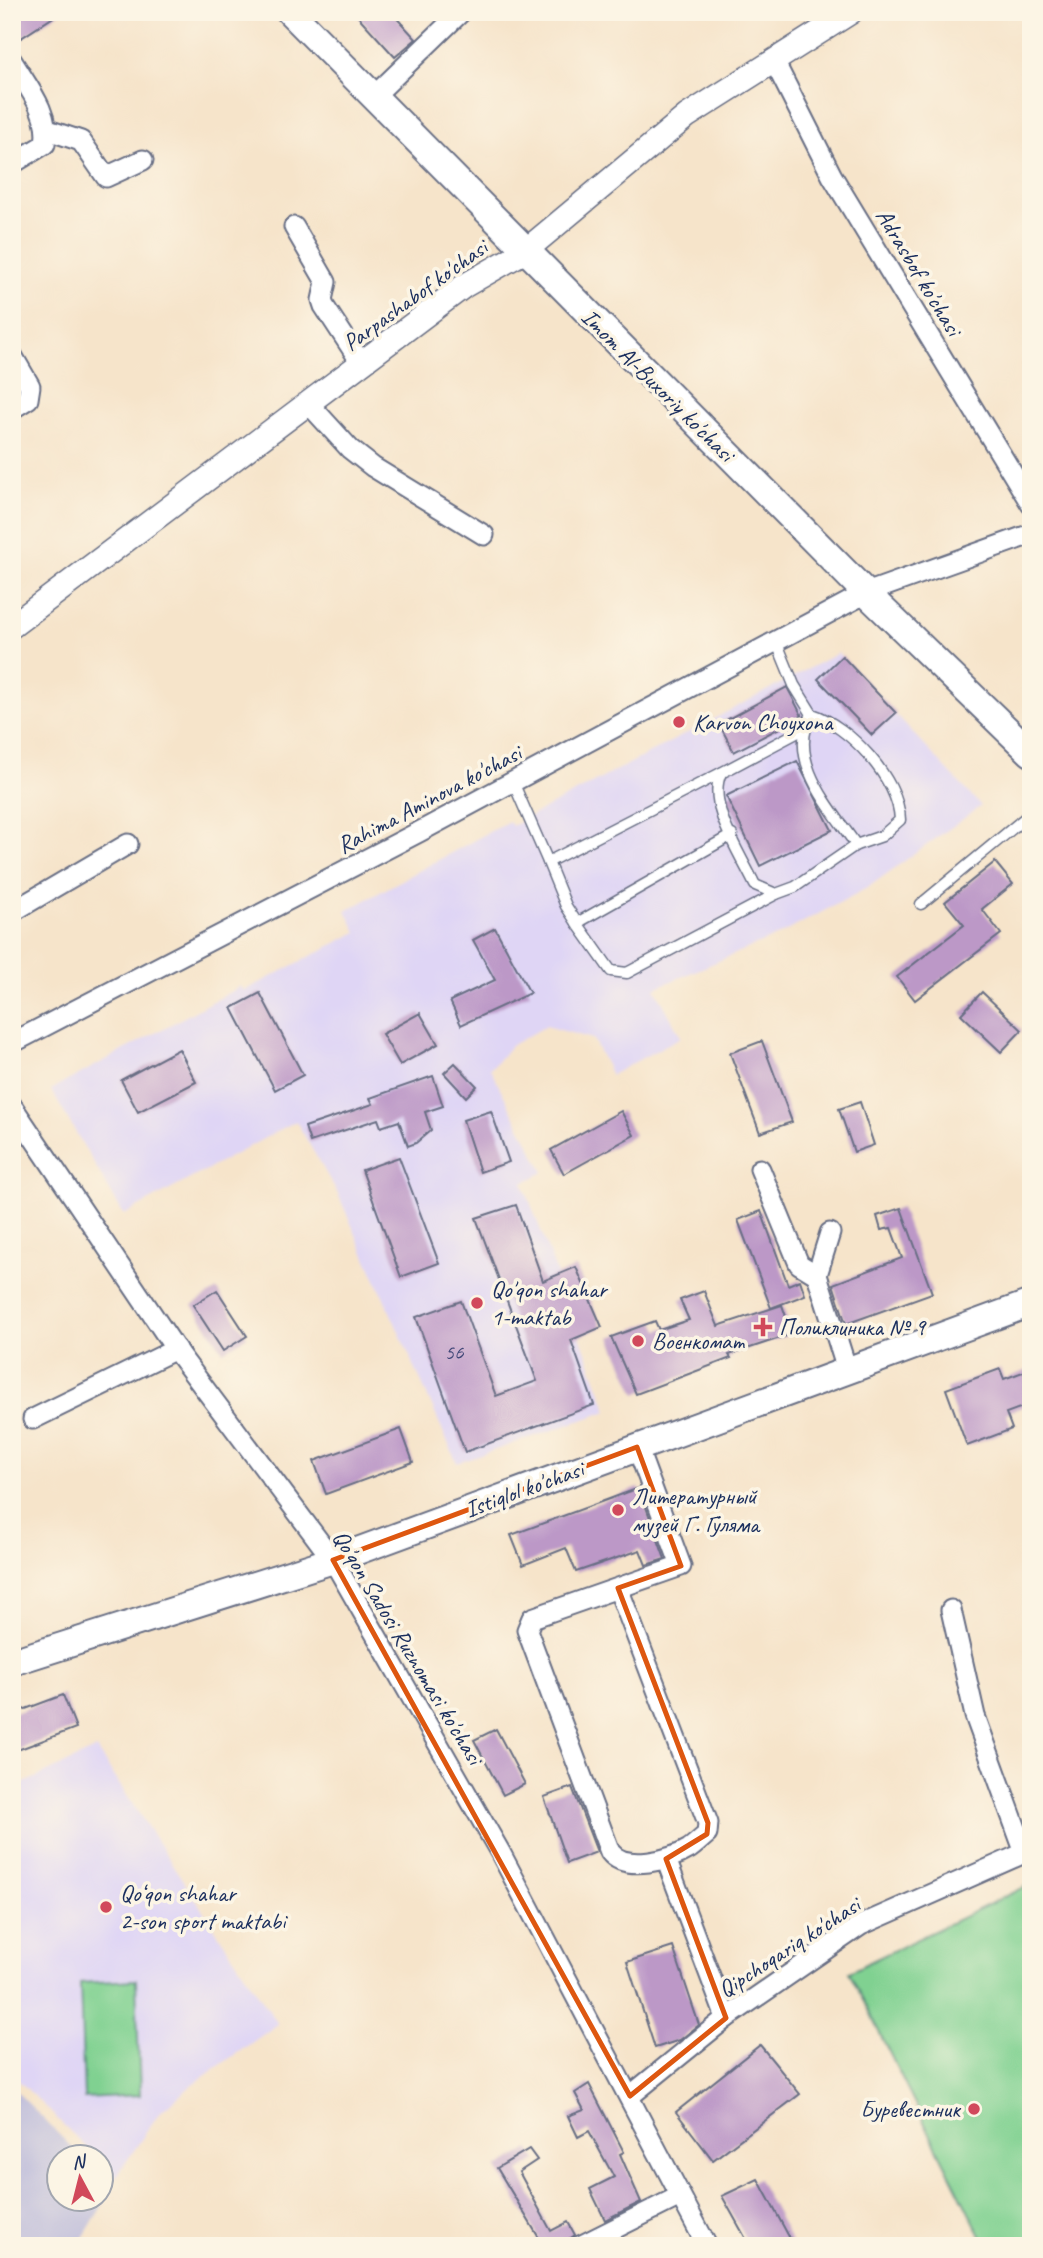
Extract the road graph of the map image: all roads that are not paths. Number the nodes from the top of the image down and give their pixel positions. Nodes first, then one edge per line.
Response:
1 (290, 12) edge
2 (461, 12) edge
3 (850, 12) edge
4 (12, 61) edge
5 (774, 61) junction
6 (373, 97) junction
7 (48, 130) junction
8 (143, 160) dead end
9 (12, 164) edge
10 (294, 227) dead end
11 (525, 251) junction
12 (12, 355) edge
13 (362, 364) junction
14 (309, 404) junction
15 (12, 408) edge
16 (1031, 504) edge
17 (1031, 534) edge
18 (484, 535) dead end
19 (866, 593) junction
20 (12, 625) edge
21 (776, 641) junction
22 (812, 714) junction
23 (802, 730) junction
24 (1031, 753) edge
25 (721, 773) junction
26 (513, 782) junction
27 (1031, 813) edge
28 (732, 835) junction
29 (128, 844) dead end
30 (856, 845) junction
31 (548, 862) junction
32 (776, 894) junction
33 (921, 904) dead end
34 (12, 912) edge
35 (577, 923) junction
36 (12, 1044) edge
37 (12, 1107) edge
38 (760, 1169) dead end
39 (830, 1233) dead end
40 (817, 1275) junction
41 (1031, 1303) edge
42 (176, 1349) junction
43 (847, 1370) junction
44 (33, 1419) dead end
45 (637, 1447) junction
46 (333, 1560) junction
47 (618, 1588) junction
48 (951, 1610) dead end
49 (12, 1662) edge
50 (1028, 1851) edge
51 (666, 1859) junction
52 (726, 2018) junction
53 (630, 2096) junction
54 (680, 2196) junction
55 (580, 2246) edge
56 (707, 2246) edge

1 - 6 main road, Imom Al-Buxoriy ko'chasi
2 - 6 street
3 - 5 street, Parpashabof ko'chasi
4 - 7 street
5 - 11 street, Parpashabof ko'chasi
5 - 16 street, Adrasbof ko'chasi
6 - 11 main road, Imom Al-Buxoriy ko'chasi
7 - 8 street
7 - 9 street
10 - 13 street
11 - 13 street, Parpashabof ko'chasi
11 - 19 main road, Imom Al-Buxoriy ko'chasi
12 - 15 street
13 - 14 street, Parpashabof ko'chasi
14 - 18 street
14 - 20 street, Parpashabof ko'chasi
17 - 19 street, Rahima Aminova ko'chasi
19 - 21 street, Rahima Aminova ko'chasi
19 - 24 main road, Imom Al-Buxoriy ko'chasi
21 - 22 lane
21 - 26 street, Rahima Aminova ko'chasi
22 - 23 lane
22 - 30 lane
23 - 25 lane
23 - 30 lane
25 - 28 lane
25 - 31 lane
26 - 31 lane
26 - 36 street, Rahima Aminova ko'chasi
27 - 33 lane
28 - 32 lane
28 - 35 lane
29 - 34 street
30 - 32 lane
31 - 35 lane
32 - 35 lane
37 - 42 street, Qo'qon Sadosi Ruznomasi ko'chasi
38 - 40 street
39 - 40 street
40 - 43 street
41 - 43 main road, Istiqlol ko'chasi
42 - 44 street
42 - 46 street, Qo'qon Sadosi Ruznomasi ko'chasi
43 - 45 main road, Istiqlol ko'chasi
45 - 46 main road, Istiqlol ko'chasi
45 - 47 street
46 - 49 main road, Istiqlol ko'chasi
46 - 53 street, Qo'qon Sadosi Ruznomasi ko'chasi
47 - 51 street
47 - 51 street
48 - 50 street
50 - 52 street, Qipchoqariq ko'chasi
51 - 52 street
52 - 53 street, Qipchoqariq ko'chasi
53 - 54 street, Qo'qon Sadosi Ruznomasi ko'chasi
54 - 55 street
54 - 56 street, Qo'qon Sadosi Ruznomasi ko'chasi

